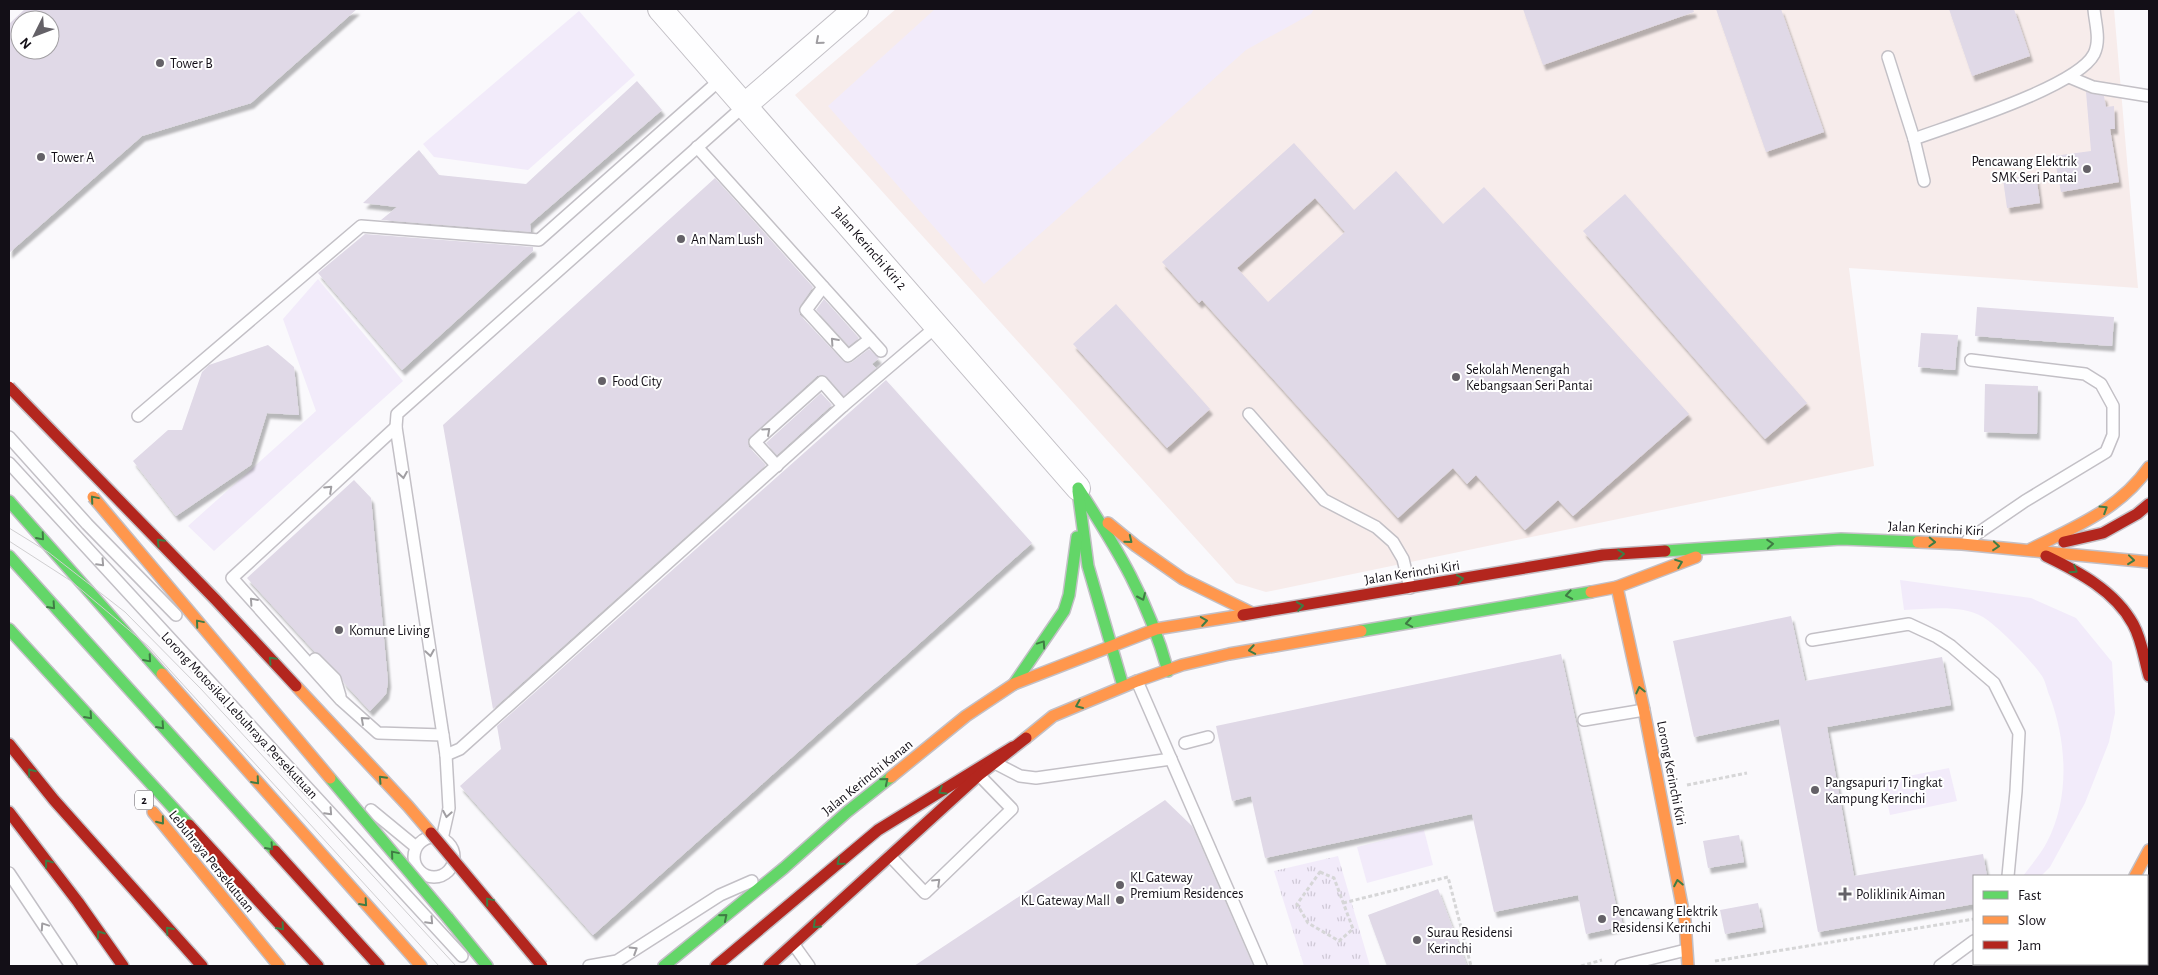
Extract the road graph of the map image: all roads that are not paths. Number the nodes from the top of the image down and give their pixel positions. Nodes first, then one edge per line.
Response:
1 (660, 9) edge
2 (856, 9) edge
3 (2094, 9) edge
4 (1888, 56) dead end
5 (2069, 77) junction
6 (722, 79) junction
7 (2149, 96) edge
8 (745, 105) junction
9 (1914, 139) junction
10 (697, 147) junction
11 (1924, 181) dead end
12 (823, 288) junction
13 (937, 326) junction
14 (870, 339) junction
15 (881, 351) dead end
16 (1971, 360) dead end
17 (9, 387) edge
18 (9, 398) edge
19 (843, 406) junction
20 (1249, 414) dead end
21 (138, 416) dead end
22 (396, 427) junction
23 (9, 437) edge
24 (47, 443) dead end
25 (9, 463) edge
26 (777, 466) junction
27 (2149, 467) edge
28 (85, 488) dead end
29 (1078, 488) junction
30 (9, 500) edge
31 (2149, 504) edge
32 (1092, 509) junction
33 (1080, 517) junction
34 (1962, 544) junction
35 (1722, 547) junction
36 (2031, 549) junction
37 (9, 556) edge
38 (2149, 562) edge
39 (1617, 587) junction
40 (1410, 588) junction
41 (1252, 614) junction
42 (9, 629) edge
43 (1156, 629) junction
44 (9, 634) edge
45 (1812, 640) dead end
46 (1111, 646) junction
47 (316, 658) dead end
48 (1168, 670) junction
49 (2149, 676) edge
50 (1137, 681) junction
51 (1014, 684) junction
52 (1124, 686) junction
53 (342, 700) junction
54 (1644, 710) junction
55 (1584, 720) dead end
56 (90, 735) dead end
57 (442, 735) junction
58 (1208, 737) dead end
59 (1185, 743) dead end
60 (9, 744) edge
61 (1013, 747) junction
62 (446, 755) junction
63 (1171, 759) junction
64 (993, 762) junction
65 (979, 774) junction
66 (147, 804) dead end
67 (9, 812) edge
68 (1197, 819) junction
69 (1186, 824) dead end
70 (442, 839) junction
71 (416, 847) junction
72 (2149, 850) edge
73 (890, 856) junction
74 (784, 868) junction
75 (9, 873) edge
76 (2008, 875) edge
77 (2136, 875) edge
78 (453, 879) junction
79 (1685, 921) junction
80 (1973, 942) edge
81 (794, 945) junction
82 (1686, 950) junction
83 (71, 966) edge
84 (123, 966) edge
85 (202, 966) edge
86 (279, 966) edge
87 (318, 966) edge
88 (379, 966) edge
89 (421, 966) edge
90 (472, 966) edge
91 (487, 966) edge
92 (542, 966) edge
93 (551, 966) edge
94 (589, 966) edge
95 (664, 966) edge
96 (716, 966) edge
97 (770, 966) edge
98 (809, 966) edge
99 (1261, 966) edge
100 (1621, 966) edge
101 (1688, 966) edge
102 (1696, 966) edge
103 (1940, 966) edge

1 - 6 street, Jalan Kerinchi Kiri 2
2 -> 8 street
3 - 5 lane
4 - 9 lane
5 - 7 lane
5 - 9 lane
6 - 8 street, Jalan Kerinchi Kiri 2
6 - 21 lane
8 - 10 lane
8 - 13 street, Jalan Kerinchi Kiri 2
9 - 11 lane
10 - 12 lane
10 - 22 lane
12 - 14 lane
14 -> 12 lane
13 - 19 lane
13 - 29 street, Jalan Kerinchi Kiri 2
14 - 15 lane
16 - 34 lane
92 -> 17 main road, bridge
18 - 24 main road
19 - 26 lane
26 -> 19 lane
20 - 40 lane
53 -> 22 lane
22 -> 57 lane
23 - 71 lane
25 -> 90 lane, Lorong Motosikal Lebuhraya Persekutuan
26 - 62 lane
36 -> 27 main road
91 -> 28 main road, bridge
29 - 32 main road
29 - 33 main road
30 -> 89 main road
31 - 36 main road
32 -> 41 main road
32 -> 43 main road
33 - 46 main road
51 -> 33 main road
35 -> 34 main road, Jalan Kerinchi Kiri
34 -> 36 main road, Jalan Kerinchi Kiri
39 -> 35 main road, Jalan Kerinchi Kiri
40 -> 35 main road, Jalan Kerinchi Kiri
36 -> 38 main road, Jalan Kerinchi Kiri
36 -> 49 main road
37 -> 88 main road
39 -> 48 main road, Jalan Kerinchi Kiri
54 -> 39 main road, Lorong Kerinchi Kiri
41 -> 40 main road, Jalan Kerinchi Kiri
43 -> 41 main road, Jalan Kerinchi Kiri
42 -> 87 main road
43 - 46 main road, Jalan Kerinchi Kiri
43 - 48 main road
44 - 56 main road
45 - 76 lane
46 - 51 main road, Jalan Kerinchi Kanan
46 - 52 main road
47 - 53 lane
48 - 50 main road, Jalan Kerinchi Kiri
50 - 52 main road, Jalan Kerinchi Kiri
50 - 63 lane
74 -> 51 main road, Jalan Kerinchi Kanan
52 -> 61 main road
57 -> 53 lane
54 - 55 lane
79 -> 54 main road, Lorong Kerinchi Kiri
57 - 62 lane
58 - 59 lane
85 -> 60 main road
61 - 64 main road
61 -> 96 main road
62 -> 70 lane
63 - 64 lane
63 - 68 lane
64 - 65 main road
65 - 73 main road
73 -> 65 lane
66 -> 86 main road, Lebuhraya Persekutuan / 2
84 -> 67 main road
68 - 69 lane
68 - 99 lane
70 - 71 lane
70 - 78 lane
71 - 78 lane
72 - 77 main road
73 -> 81 main road
94 -> 74 lane
95 -> 74 main road, Jalan Kerinchi Kanan
83 -> 75 lane
78 - 93 lane
79 - 82 main road, Lorong Kerinchi Kiri
79 - 102 main road
80 - 103 lane
81 - 97 main road
81 - 98 lane
82 - 100 lane
82 - 101 main road, Lorong Kerinchi Kiri

